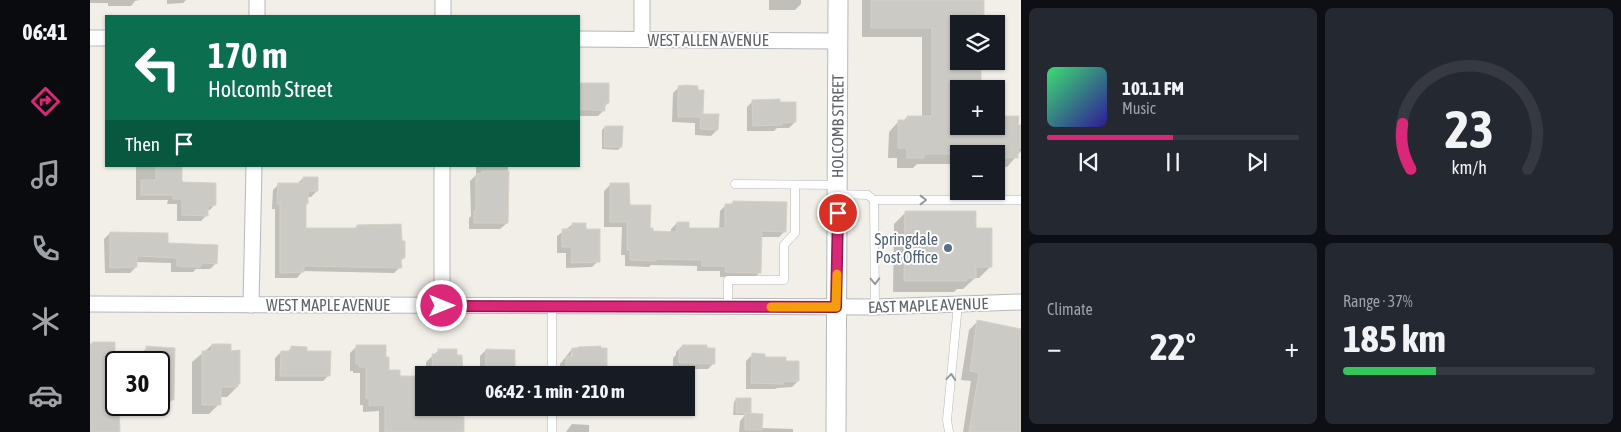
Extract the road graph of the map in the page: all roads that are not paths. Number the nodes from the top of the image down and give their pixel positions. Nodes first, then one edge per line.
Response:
1 (257, 0) edge
2 (443, 0) edge
3 (642, 0) edge
4 (838, 0) edge
5 (257, 15) edge
6 (443, 15) edge
7 (90, 38) edge
8 (105, 38) edge
9 (580, 39) edge
10 (642, 40) junction
11 (838, 41) junction
12 (254, 167) edge
13 (442, 167) edge
14 (735, 184) dead end
15 (795, 185) junction
16 (838, 189) junction
17 (874, 200) junction
18 (1021, 200) edge
19 (1021, 302) edge
20 (90, 304) edge
21 (958, 304) junction
22 (251, 305) junction
23 (442, 306) junction
24 (552, 306) junction
25 (728, 306) junction
26 (836, 307) junction
27 (875, 307) junction
28 (552, 366) edge
29 (552, 416) edge
30 (552, 432) edge
31 (836, 432) edge
32 (949, 432) edge

1 - 5 street
2 - 6 street
3 - 10 street
4 - 11 street, HOLCOMB STREET
7 - 8 street
9 - 10 street, WEST ALLEN AVENUE
10 - 11 street, WEST ALLEN AVENUE
11 - 16 street, HOLCOMB STREET
12 - 22 street
13 - 23 street
14 - 15 lane
15 - 16 lane
15 - 25 lane
16 - 17 lane
16 - 26 street, HOLCOMB STREET
17 -> 18 lane
17 -> 27 lane
19 - 21 street, EAST MAPLE AVENUE
20 - 22 street, WEST MAPLE AVENUE
21 - 27 street, EAST MAPLE AVENUE
32 -> 21 lane
22 - 23 street, WEST MAPLE AVENUE
23 - 24 street, WEST MAPLE AVENUE
24 - 25 street, WEST MAPLE AVENUE
24 - 28 lane
25 - 26 street, WEST MAPLE AVENUE
26 - 27 street, EAST MAPLE AVENUE
26 - 31 street, HOLCOMB STREET
29 - 30 lane

